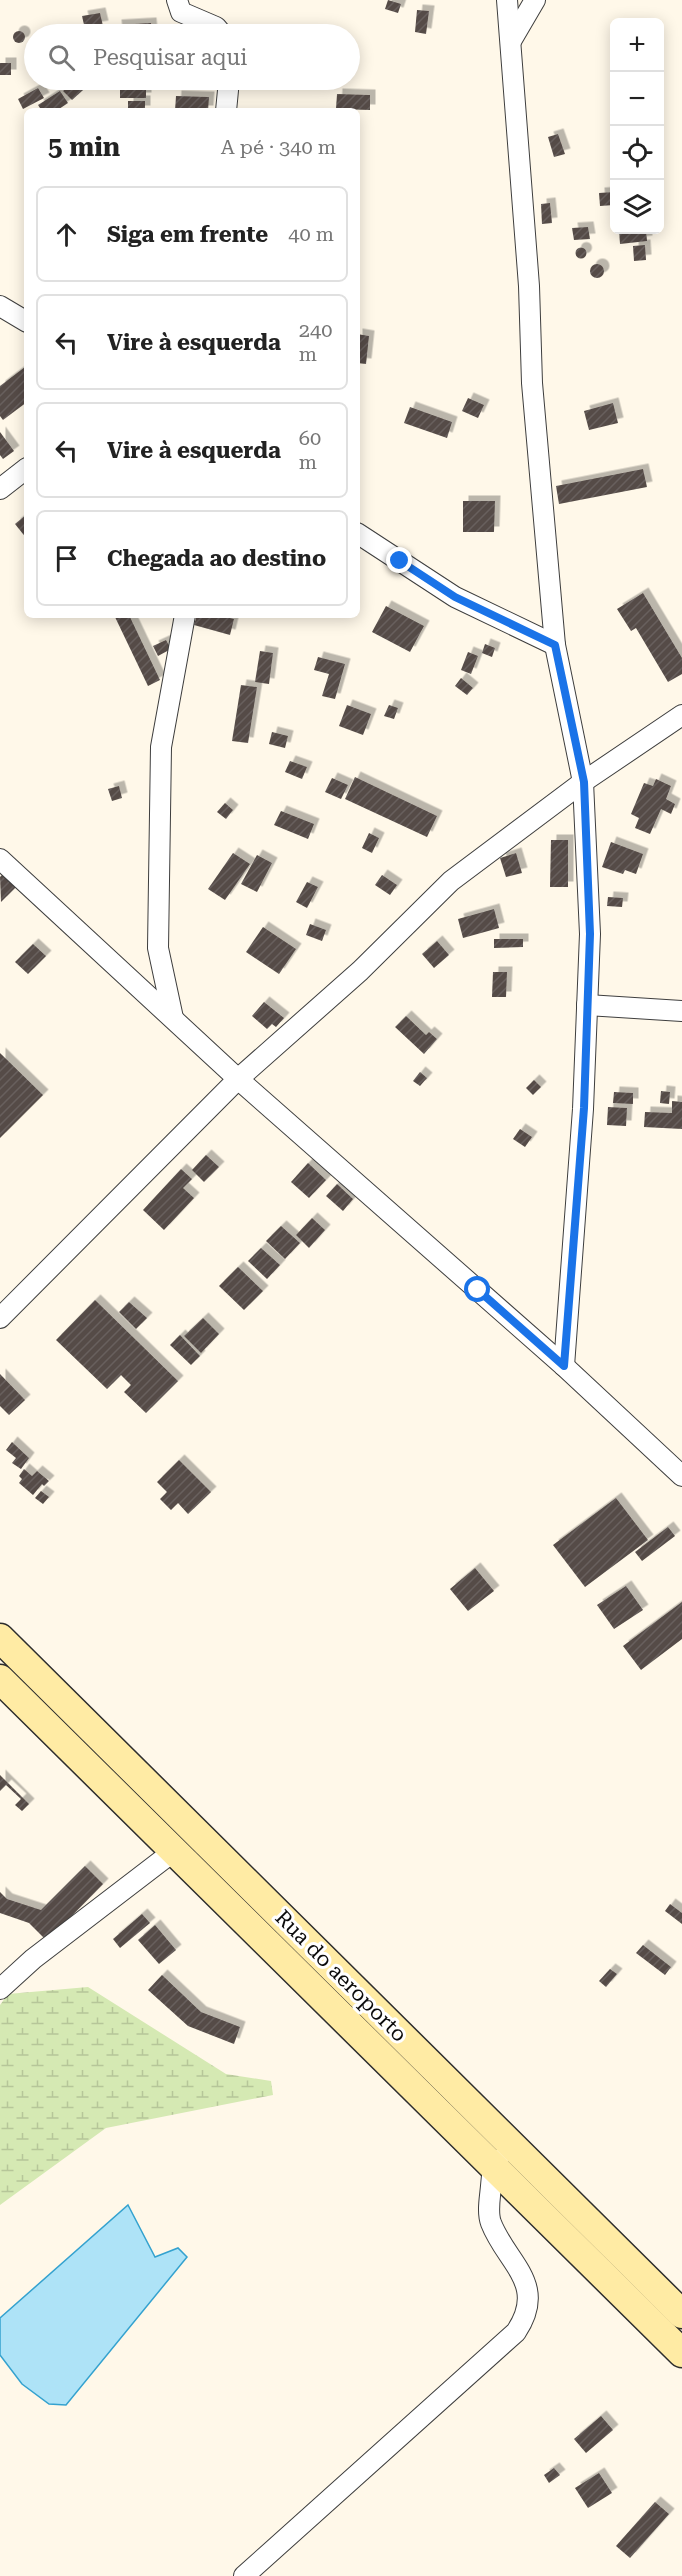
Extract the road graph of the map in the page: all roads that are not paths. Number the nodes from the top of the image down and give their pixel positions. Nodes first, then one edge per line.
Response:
1 (177, 0) edge
2 (507, 0) edge
3 (535, 0) edge
4 (209, 24) edge
5 (511, 41) junction
6 (228, 90) edge
7 (226, 108) edge
8 (0, 306) edge
9 (24, 320) edge
10 (24, 470) edge
11 (0, 489) edge
12 (360, 534) edge
13 (185, 618) edge
14 (555, 645) junction
15 (682, 715) edge
16 (584, 782) junction
17 (0, 859) edge
18 (587, 1005) junction
19 (682, 1011) edge
20 (173, 1018) junction
21 (238, 1079) junction
22 (0, 1318) edge
23 (564, 1366) junction
24 (682, 1476) edge
25 (0, 1638) edge
26 (0, 1679) edge
27 (174, 1851) junction
28 (0, 1989) edge
29 (511, 2146) junction
30 (493, 2167) junction
31 (682, 2314) edge
32 (682, 2353) edge
33 (244, 2576) edge

1 - 4 street
2 - 5 street
3 - 5 street
5 - 14 street
6 - 7 street
8 - 9 street
10 - 11 street
12 - 14 street
13 - 20 street
14 - 16 street
15 - 16 street
16 - 18 street
16 - 21 street
17 - 20 street
18 - 19 street
18 - 23 street
20 - 21 street
21 - 22 street
21 - 23 street
23 - 24 street
25 - 29 main road, Rua do aeroporto
26 - 27 main road, Rua do aeroporto
27 - 28 street
27 - 30 main road, Rua do aeroporto
29 - 30 street
29 - 31 main road, Rua do aeroporto
30 - 32 main road, Rua do aeroporto
30 - 33 street

